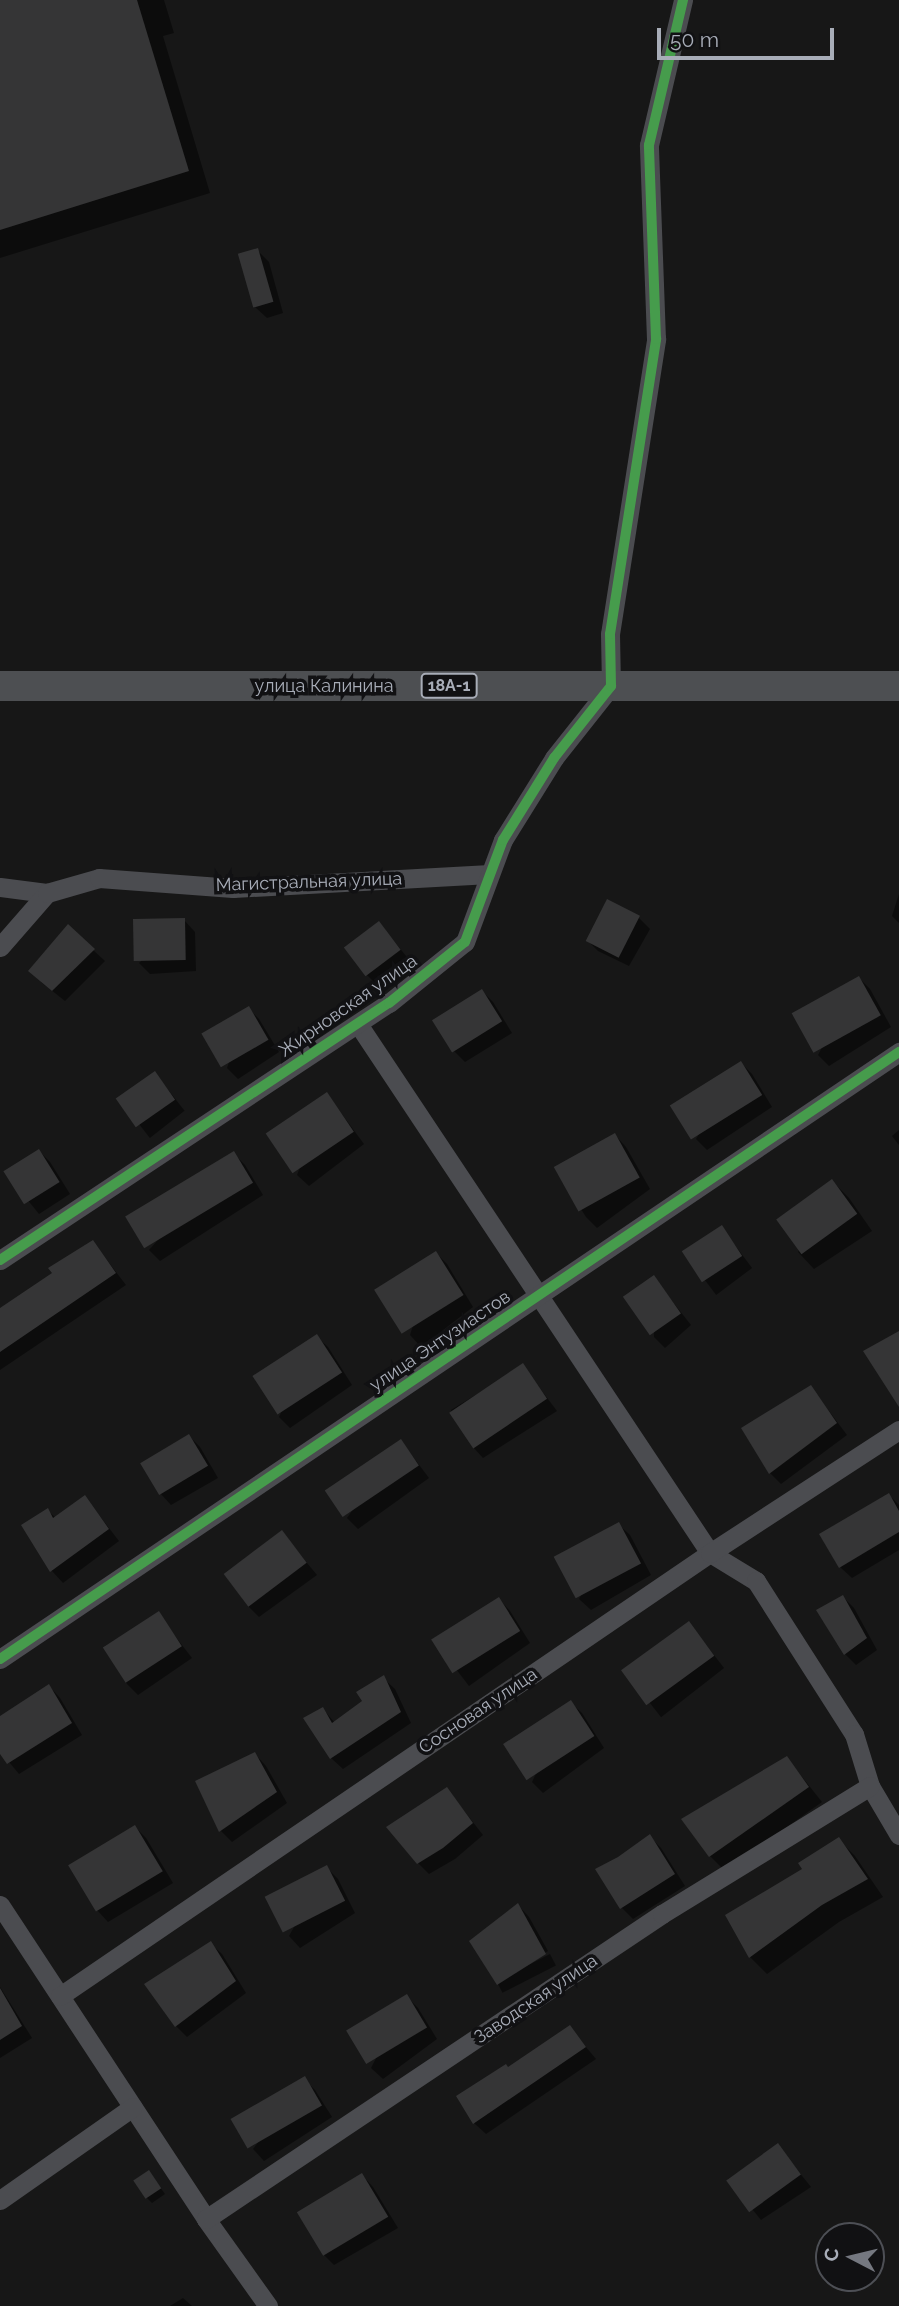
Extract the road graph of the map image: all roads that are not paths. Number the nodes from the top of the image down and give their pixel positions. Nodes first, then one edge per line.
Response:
1 (683, 0) edge
2 (611, 686) junction
3 (899, 686) edge
4 (0, 687) edge
5 (490, 874) junction
6 (0, 887) edge
7 (47, 893) junction
8 (0, 947) edge
9 (358, 1024) junction
10 (899, 1052) edge
11 (0, 1260) edge
12 (538, 1296) junction
13 (899, 1430) edge
14 (709, 1553) junction
15 (0, 1659) edge
16 (870, 1786) junction
17 (899, 1836) edge
18 (0, 1905) edge
19 (60, 1996) junction
20 (133, 2107) junction
21 (0, 2200) edge
22 (206, 2219) junction
23 (268, 2306) edge

1 - 2 street
2 - 3 main road, улица Калинина / 18А-1
2 - 4 main road, улица Калинина / 18А-1
2 - 5 street, Жирновская улица
5 - 7 street, Магистральная улица
5 - 9 street, Жирновская улица
6 - 7 street, Магистральная улица
7 - 8 street
9 - 11 street, Жирновская улица
9 - 12 street
10 - 12 street, улица Энтузиастов
12 - 14 street
12 - 15 street, улица Энтузиастов
13 - 14 street, Сосновая улица
14 - 16 street
14 - 19 street, Сосновая улица
16 - 17 street
16 - 22 street, Заводская улица
18 - 19 street
19 - 20 street
20 - 21 street
20 - 22 street
22 - 23 street

